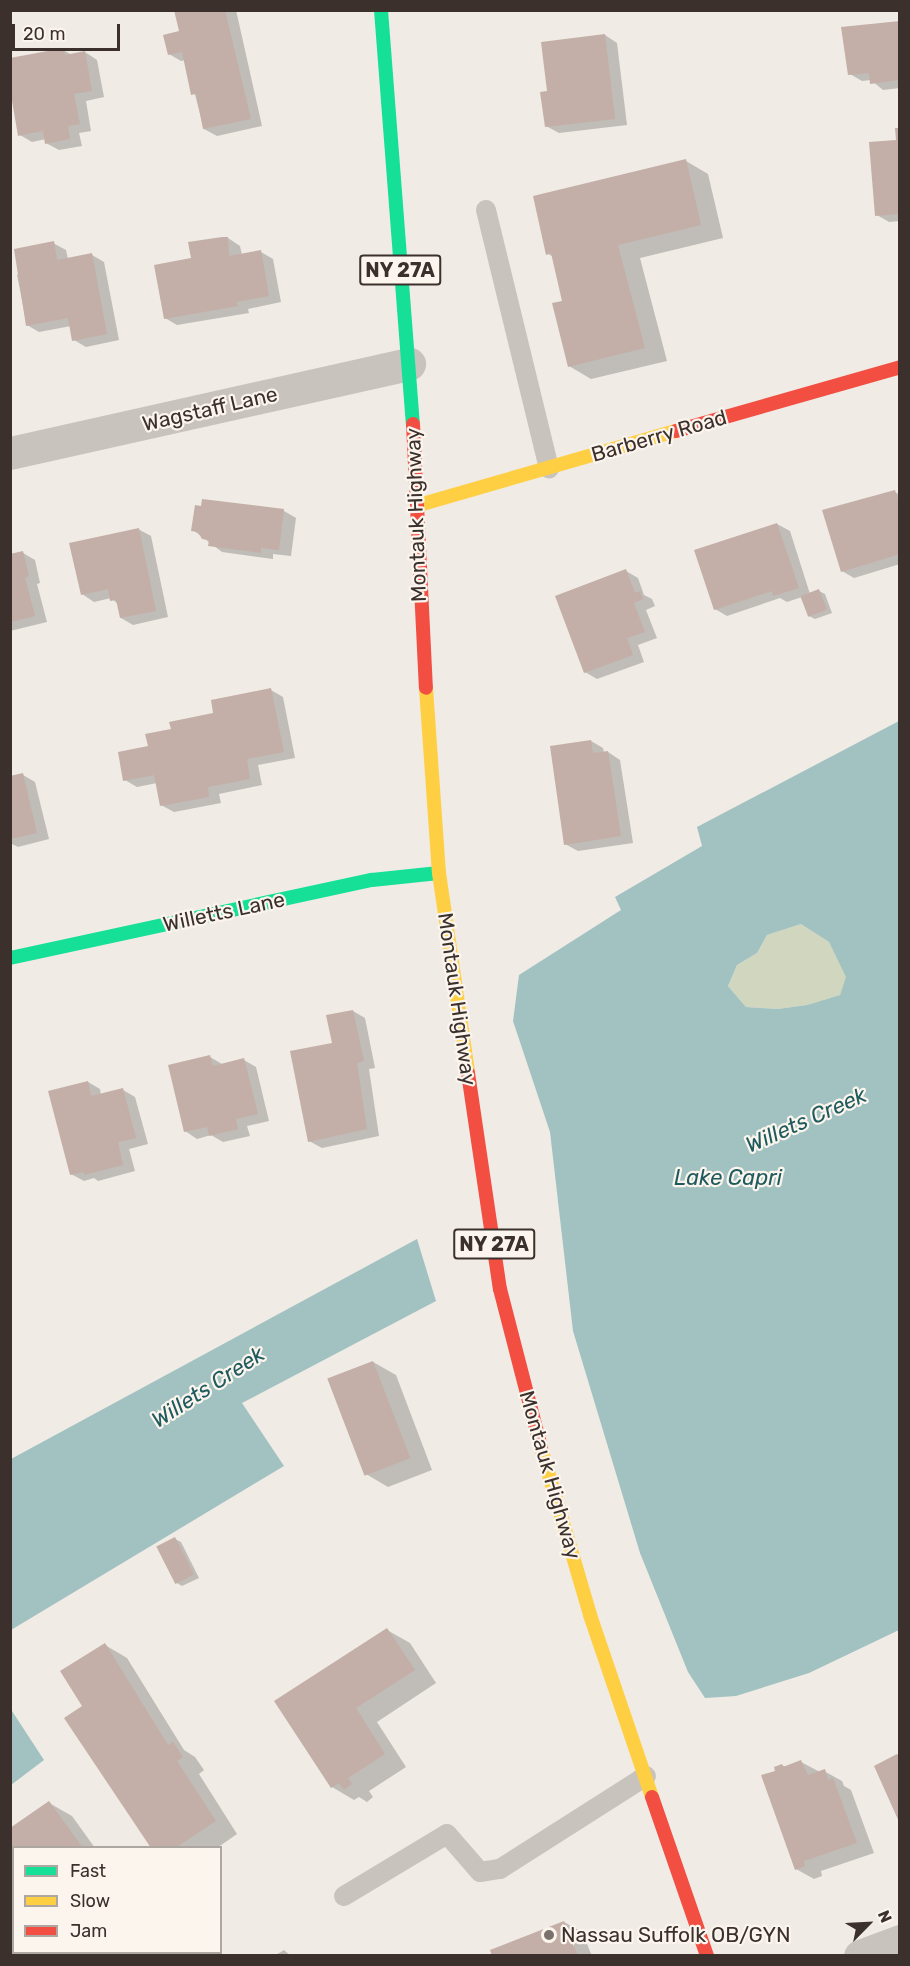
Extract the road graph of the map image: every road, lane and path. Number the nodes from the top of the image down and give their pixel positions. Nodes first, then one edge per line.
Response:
1 (381, 10) edge
2 (486, 210) dead end
3 (408, 364) junction
4 (900, 367) edge
5 (10, 453) edge
6 (549, 468) junction
7 (419, 505) junction
8 (439, 873) junction
9 (10, 958) edge
10 (646, 1776) junction
11 (344, 1896) dead end
12 (900, 1941) edge
13 (707, 1956) edge
14 (860, 1956) edge

1 - 3 main road, Montauk Highway / NY 27A
2 - 6 lane
3 - 5 street, Wagstaff Lane
3 - 7 main road, Montauk Highway / NY 27A
4 - 6 main road, Barberry Road
6 - 7 main road, Barberry Road
7 - 8 main road, Montauk Highway / NY 27A
8 - 9 main road, Willetts Lane
8 - 10 main road, Montauk Highway / NY 27A
10 - 11 lane
10 - 13 main road, Montauk Highway / NY 27A
12 - 14 street

